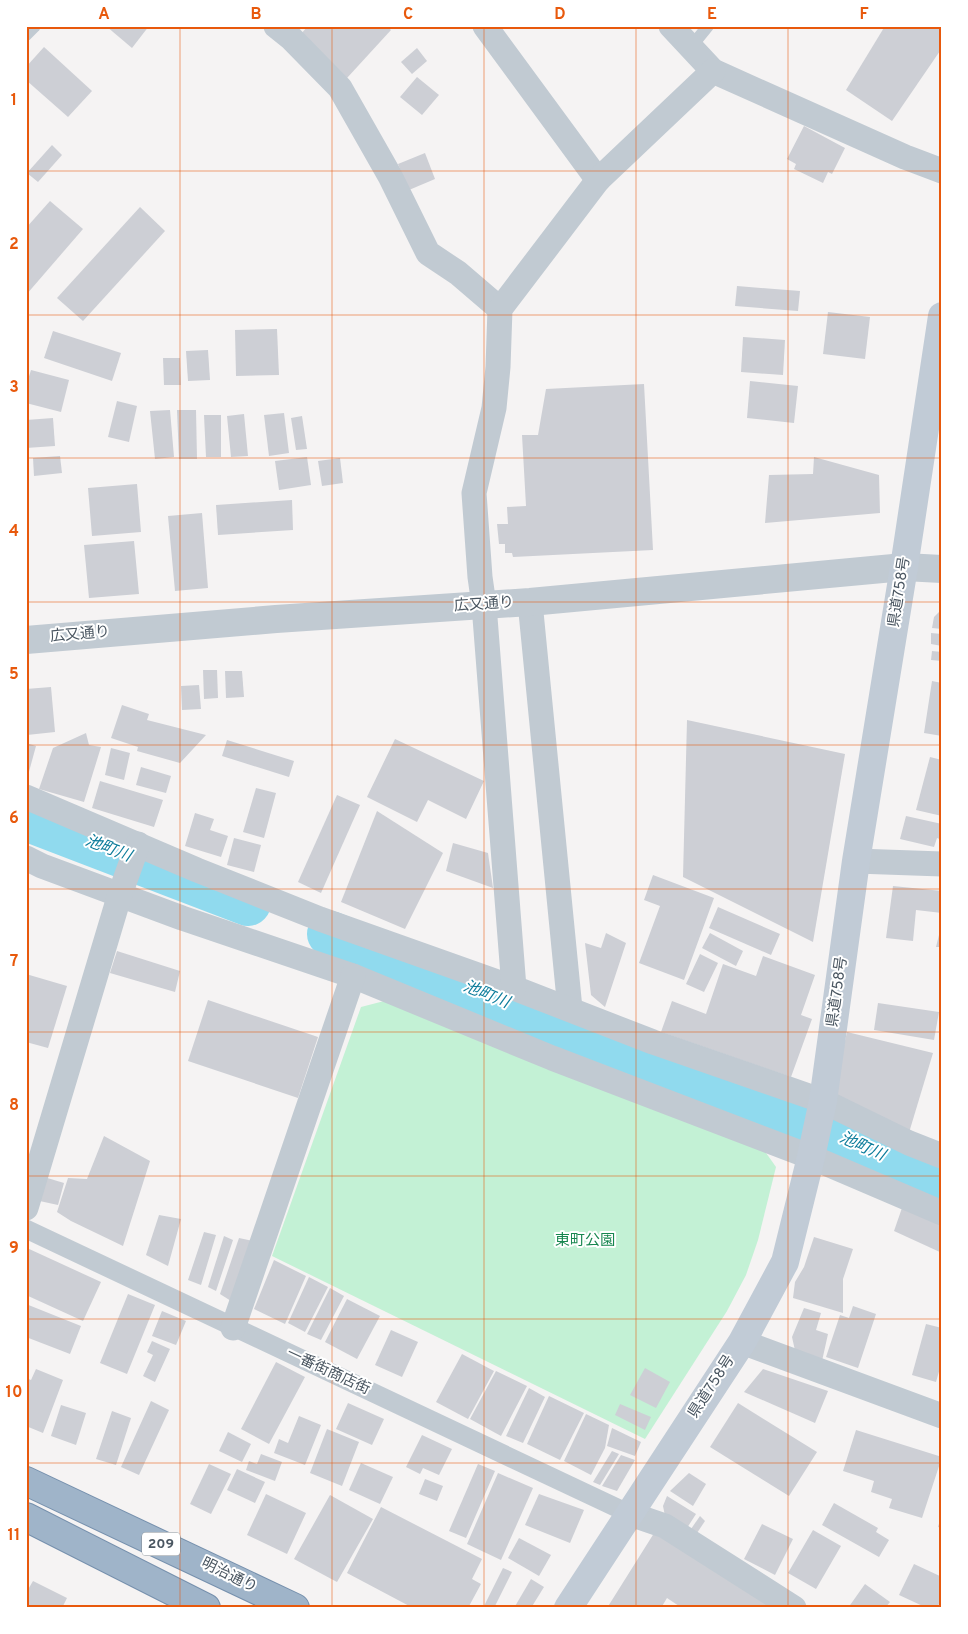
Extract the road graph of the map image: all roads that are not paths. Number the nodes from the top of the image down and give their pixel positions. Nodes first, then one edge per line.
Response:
1 (35, 26) edge
2 (276, 26) edge
3 (486, 26) edge
4 (671, 26) edge
5 (708, 26) edge
6 (26, 35) edge
7 (691, 47) junction
8 (713, 71) junction
9 (942, 171) edge
10 (598, 180) junction
11 (500, 310) junction
12 (942, 316) edge
13 (904, 567) junction
14 (942, 569) edge
15 (530, 602) junction
16 (484, 605) junction
17 (26, 640) edge
18 (26, 797) edge
19 (138, 844) junction
20 (26, 858) edge
21 (856, 861) junction
22 (942, 864) edge
23 (120, 894) junction
24 (353, 976) junction
25 (514, 988) junction
26 (570, 1009) junction
27 (823, 1101) junction
28 (942, 1156) edge
29 (811, 1157) junction
30 (26, 1208) edge
31 (942, 1213) edge
32 (26, 1230) edge
33 (233, 1328) junction
34 (742, 1342) junction
35 (942, 1416) edge
36 (26, 1481) edge
37 (630, 1514) junction
38 (26, 1518) edge
39 (206, 1608) edge
40 (295, 1608) edge
41 (568, 1608) edge
42 (794, 1608) edge

1 - 6 lane
2 - 11 street
3 - 10 street
4 - 7 street
5 - 7 lane
7 - 8 street
8 - 9 street
8 - 10 street
10 - 11 street
11 - 16 street
12 - 13 main road, 県道758号
13 - 14 street, 広又通り
13 - 15 street, 広又通り
13 - 21 main road, 県道758号
15 - 16 street, 広又通り
15 - 26 street
16 - 17 street, 広又通り
16 - 25 street
18 - 19 street
19 - 23 street
19 - 25 street
20 - 23 street
21 - 22 street
21 - 27 main road, 県道758号
23 - 24 street
23 - 30 street
24 - 29 street
24 - 33 street
25 - 26 street
26 - 27 street
27 - 28 street
27 - 29 main road, 県道758号
29 - 31 street
29 - 34 main road, 県道758号
32 - 33 street, 一番街商店街
33 - 37 street, 一番街商店街
34 - 35 street
34 - 37 main road, 県道758号
36 - 40 highway, 明治通り / 209
37 - 41 main road, 県道758号
37 - 42 street
38 - 39 highway, 209

